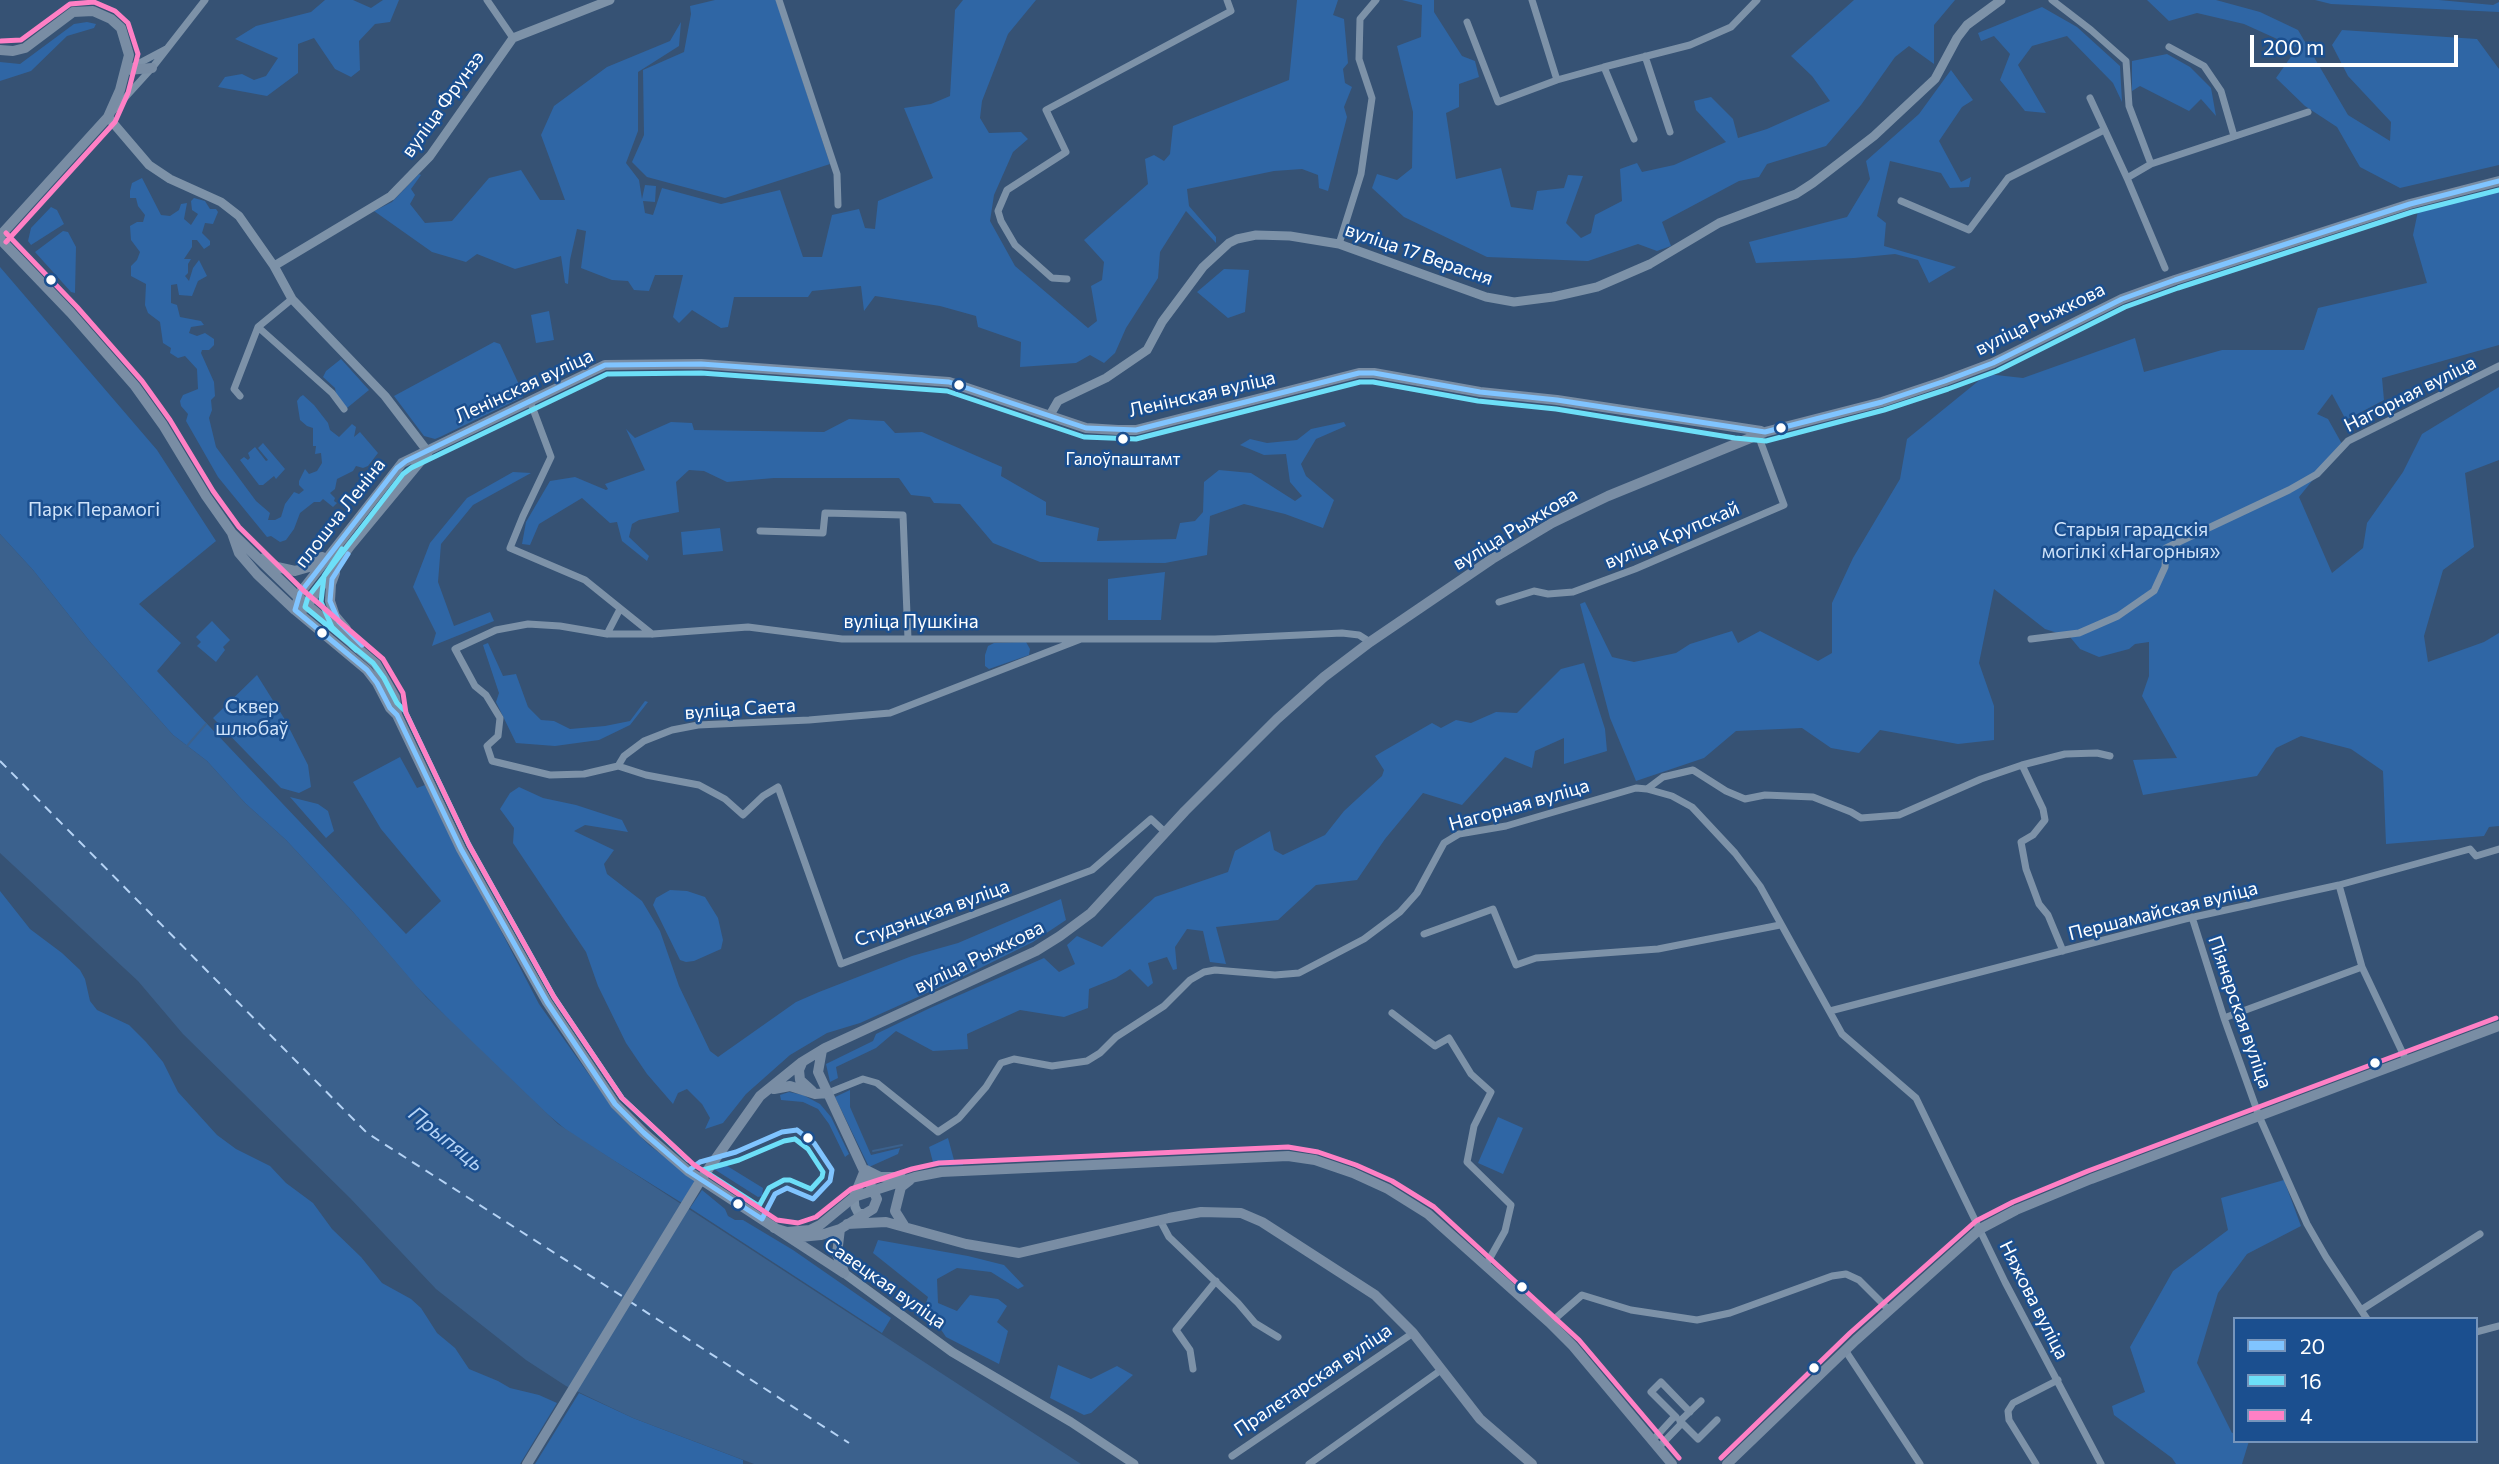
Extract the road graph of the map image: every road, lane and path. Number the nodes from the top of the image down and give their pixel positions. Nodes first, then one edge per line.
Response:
1 (205, 0) edge
2 (487, 0) edge
3 (610, 0) edge
4 (779, 0) edge
5 (1227, 0) edge
6 (1377, 0) edge
7 (1532, 0) edge
8 (1757, 0) edge
9 (2001, 0) edge
10 (2052, 0) edge
11 (1467, 22) dead end
12 (513, 38) junction
13 (169, 47) junction
14 (2169, 47) dead end
15 (0, 50) edge
16 (1645, 56) junction
17 (1604, 67) junction
18 (152, 68) junction
19 (127, 70) junction
20 (1557, 80) junction
21 (2090, 98) dead end
22 (2308, 111) dead end
23 (108, 117) junction
24 (2104, 130) junction
25 (1670, 132) dead end
26 (2234, 136) junction
27 (1634, 139) dead end
28 (2151, 164) junction
29 (2127, 178) junction
30 (2499, 181) edge
31 (1901, 201) dead end
32 (838, 205) dead end
33 (0, 237) edge
34 (1339, 244) junction
35 (274, 266) junction
36 (2165, 268) dead end
37 (1067, 279) dead end
38 (292, 299) junction
39 (258, 327) junction
40 (2499, 366) edge
41 (240, 396) dead end
42 (530, 401) junction
43 (344, 410) dead end
44 (1050, 415) junction
45 (1712, 425) junction
46 (1761, 433) junction
47 (428, 452) junction
48 (1715, 453) junction
49 (369, 505) junction
50 (760, 531) dead end
51 (232, 533) junction
52 (360, 535) junction
53 (247, 547) junction
54 (298, 597) junction
55 (1499, 602) dead end
56 (307, 605) junction
57 (620, 609) junction
58 (295, 610) junction
59 (607, 634) junction
60 (653, 634) junction
61 (908, 639) junction
62 (1081, 639) junction
63 (2031, 639) dead end
64 (1370, 642) junction
65 (369, 656) junction
66 (397, 715) junction
67 (2110, 756) dead end
68 (2022, 765) junction
69 (618, 766) junction
70 (1647, 789) junction
71 (1166, 832) junction
72 (2499, 849) edge
73 (2339, 885) junction
74 (2192, 917) junction
75 (1780, 925) junction
76 (1424, 934) dead end
77 (2063, 951) junction
78 (2362, 967) junction
79 (1830, 1011) junction
80 (1392, 1013) dead end
81 (2224, 1018) junction
82 (1836, 1022) joint
83 (2499, 1026) edge
84 (822, 1050) junction
85 (2406, 1060) junction
86 (802, 1062) junction
87 (828, 1093) junction
88 (815, 1094) junction
89 (760, 1096) junction
90 (2259, 1116) junction
91 (865, 1170) junction
92 (915, 1177) junction
93 (876, 1194) junction
94 (854, 1197) junction
95 (866, 1214) junction
96 (1160, 1220) junction
97 (820, 1225) junction
98 (843, 1226) junction
99 (905, 1227) junction
100 (774, 1228) junction
101 (1980, 1229) junction
102 (2480, 1234) dead end
103 (815, 1236) junction
104 (817, 1255) junction
105 (1486, 1265) junction
106 (844, 1273) junction
107 (1216, 1281) junction
108 (1888, 1310) junction
109 (2361, 1310) junction
110 (2366, 1317) edge
111 (1550, 1323) junction
112 (2499, 1326) edge
113 (2478, 1331) edge
114 (1413, 1333) junction
115 (1278, 1337) dead end
116 (1845, 1350) junction
117 (1193, 1369) dead end
118 (1441, 1370) junction
119 (2058, 1380) junction
120 (1701, 1401) dead end
121 (1690, 1412) junction
122 (1679, 1420) junction
123 (1717, 1420) dead end
124 (1656, 1443) junction
125 (1232, 1456) dead end
126 (1529, 1463) edge
127 (527, 1464) edge
128 (1134, 1464) edge
129 (1309, 1464) edge
130 (1672, 1464) edge
131 (1727, 1464) edge
132 (1920, 1464) edge
133 (2036, 1464) edge
134 (2101, 1464) edge

1 - 13 street
2 - 12 street
3 - 12 street
4 - 32 street
5 - 37 street
6 - 34 street
7 - 20 street
8 - 16 street
9 - 34 street, вуліца 17 Верасня
10 - 28 street
11 - 20 street
12 - 35 street, вуліца Фрунзэ
13 - 18 street
13 - 19 street
14 - 26 street
15 - 19 main road
16 - 17 street
16 - 25 street
17 - 20 street
17 - 27 street
18 - 19 main road
18 - 23 street
19 - 23 main road
21 - 24 street
22 - 26 street
23 - 33 main road
23 - 35 street
24 - 29 street
24 - 31 street
26 - 28 street
28 - 29 street
29 - 36 street
30 - 46 main road, вуліца Рыжкова
33 - 51 main road, Савецкая вуліца
34 - 44 street, вуліца 17 Верасня
35 - 38 street
38 - 39 street
38 - 47 street
39 - 41 street
39 - 43 street
40 - 63 street, Нагорная вуліца
42 - 44 main road, Ленінская вуліца
42 - 47 main road, Ленінская вуліца
42 - 57 street
44 - 45 main road, Ленінская вуліца
45 - 46 main road, Ленінская вуліца
45 - 48 main road
46 - 48 main road, вуліца Рыжкова
46 - 55 street, вуліца Крупскай
47 - 49 main road, плошча Леніна
47 - 52 main road, плошча Леніна
48 - 64 main road, вуліца Рыжкова
49 - 53 main road
49 - 54 main road, плошча Леніна
50 - 61 street
51 - 53 main road, Савецкая вуліца
51 - 58 main road, Савецкая вуліца
52 - 56 main road, плошча Леніна
52 - 65 main road
53 - 54 main road, Савецкая вуліца
54 - 56 main road, Савецкая вуліца
54 - 58 main road, плошча Леніна
56 - 58 main road
56 - 65 main road, Савецкая вуліца
57 - 59 street
57 - 60 street
58 - 66 main road, Савецкая вуліца
59 - 60 street, вуліца Пушкіна
59 - 69 street, вуліца Пушкіна
60 - 61 street, вуліца Пушкіна
61 - 62 street, вуліца Пушкіна
62 - 64 street, вуліца Пушкіна
62 - 69 street, вуліца Саета
64 - 71 main road, вуліца Рыжкова
65 - 66 main road, Савецкая вуліца
66 - 100 main road, Савецкая вуліца
67 - 68 street, Нагорная вуліца
68 - 70 street, Нагорная вуліца
68 - 77 street
69 - 71 street, Студэнцкая вуліца
70 - 75 street, Нагорная вуліца
70 - 87 street, Нагорная вуліца
71 - 84 main road, вуліца Рыжкова
72 - 73 street, Першамайская вуліца
73 - 74 street, Першамайская вуліца
73 - 78 street
74 - 77 street, Першамайская вуліца
74 - 81 street, Піянерская вуліца
75 - 76 street
75 - 79 street, Нагорная вуліца
77 - 79 street, Першамайская вуліца
78 - 81 street
78 - 85 street
79 - 82 street, Нагорная вуліца
80 - 105 street
81 - 90 street, Піянерская вуліца
82 - 101 street, Няжова вуліца
83 - 85 main road
84 - 86 main road, вуліца Рыжкова
84 - 87 main road
85 - 90 main road
86 - 87 main road
86 - 88 main road
86 - 89 main road, вуліца Рыжкова
87 - 88 main road
87 - 91 main road, Пралетарская вуліца
88 - 89 main road
89 - 127 main road, вуліца Рыжкова
90 - 101 main road
90 - 109 street, Піянерская вуліца
91 - 92 main road
91 - 93 main road, Пралетарская вуліца
91 - 94 main road
92 - 93 main road
92 - 99 main road
92 - 105 main road
93 - 94 main road
93 - 95 main road
93 - 99 main road, Пралетарская вуліца
94 - 95 street
94 - 97 main road
95 - 98 main road
96 - 99 main road, Пралетарская вуліца
96 - 107 street
96 - 114 main road, Пралетарская вуліца
97 - 100 main road
97 - 103 main road
98 - 99 main road, Пралетарская вуліца
98 - 103 main road
98 - 106 main road
100 - 103 main road
100 - 104 main road, Савецкая вуліца
101 - 108 main road
101 - 119 street, Няжова вуліца
102 - 109 street
103 - 104 main road
104 - 106 main road, Савецкая вуліца
105 - 111 main road
106 - 128 street, Савецкая вуліца
107 - 115 street
107 - 117 street
108 - 111 street
108 - 116 main road
109 - 110 street, Піянерская вуліца
111 - 124 main road
112 - 113 street
114 - 118 main road, Пралетарская вуліца
114 - 125 street, Пралетарская вуліца
116 - 131 main road
116 - 132 street
118 - 126 main road, Пралетарская вуліца
118 - 129 street
119 - 133 street
119 - 134 street, Няжова вуліца
120 - 121 street
121 - 122 street
121 - 122 street
122 - 123 street
122 - 124 street
124 - 130 main road

